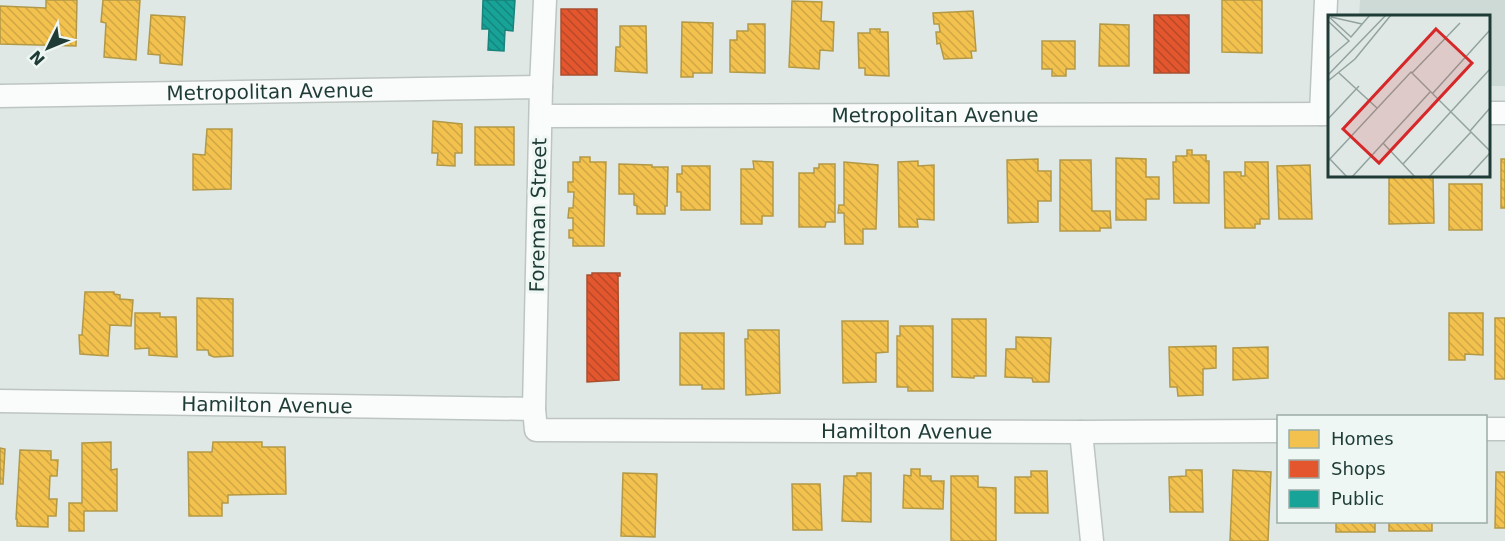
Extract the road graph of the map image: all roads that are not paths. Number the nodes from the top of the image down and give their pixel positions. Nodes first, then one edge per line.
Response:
1 (545, 0) edge
2 (1326, 0) edge
3 (541, 87) junction
4 (0, 96) edge
5 (1325, 114) edge
6 (541, 116) junction
7 (0, 401) edge
8 (535, 420) junction
9 (1487, 429) edge
10 (1505, 429) edge
11 (1277, 431) edge
12 (1081, 432) junction
13 (1092, 541) edge

1 - 3 street, Foreman Street
2 - 5 street
3 - 4 street, Metropolitan Avenue
3 - 6 street, Foreman Street
5 - 6 street, Metropolitan Avenue
6 - 8 street, Foreman Street
7 - 8 street, Hamilton Avenue
8 - 12 street, Hamilton Avenue
9 - 10 street
11 - 12 street, Hamilton Avenue
12 - 13 street

